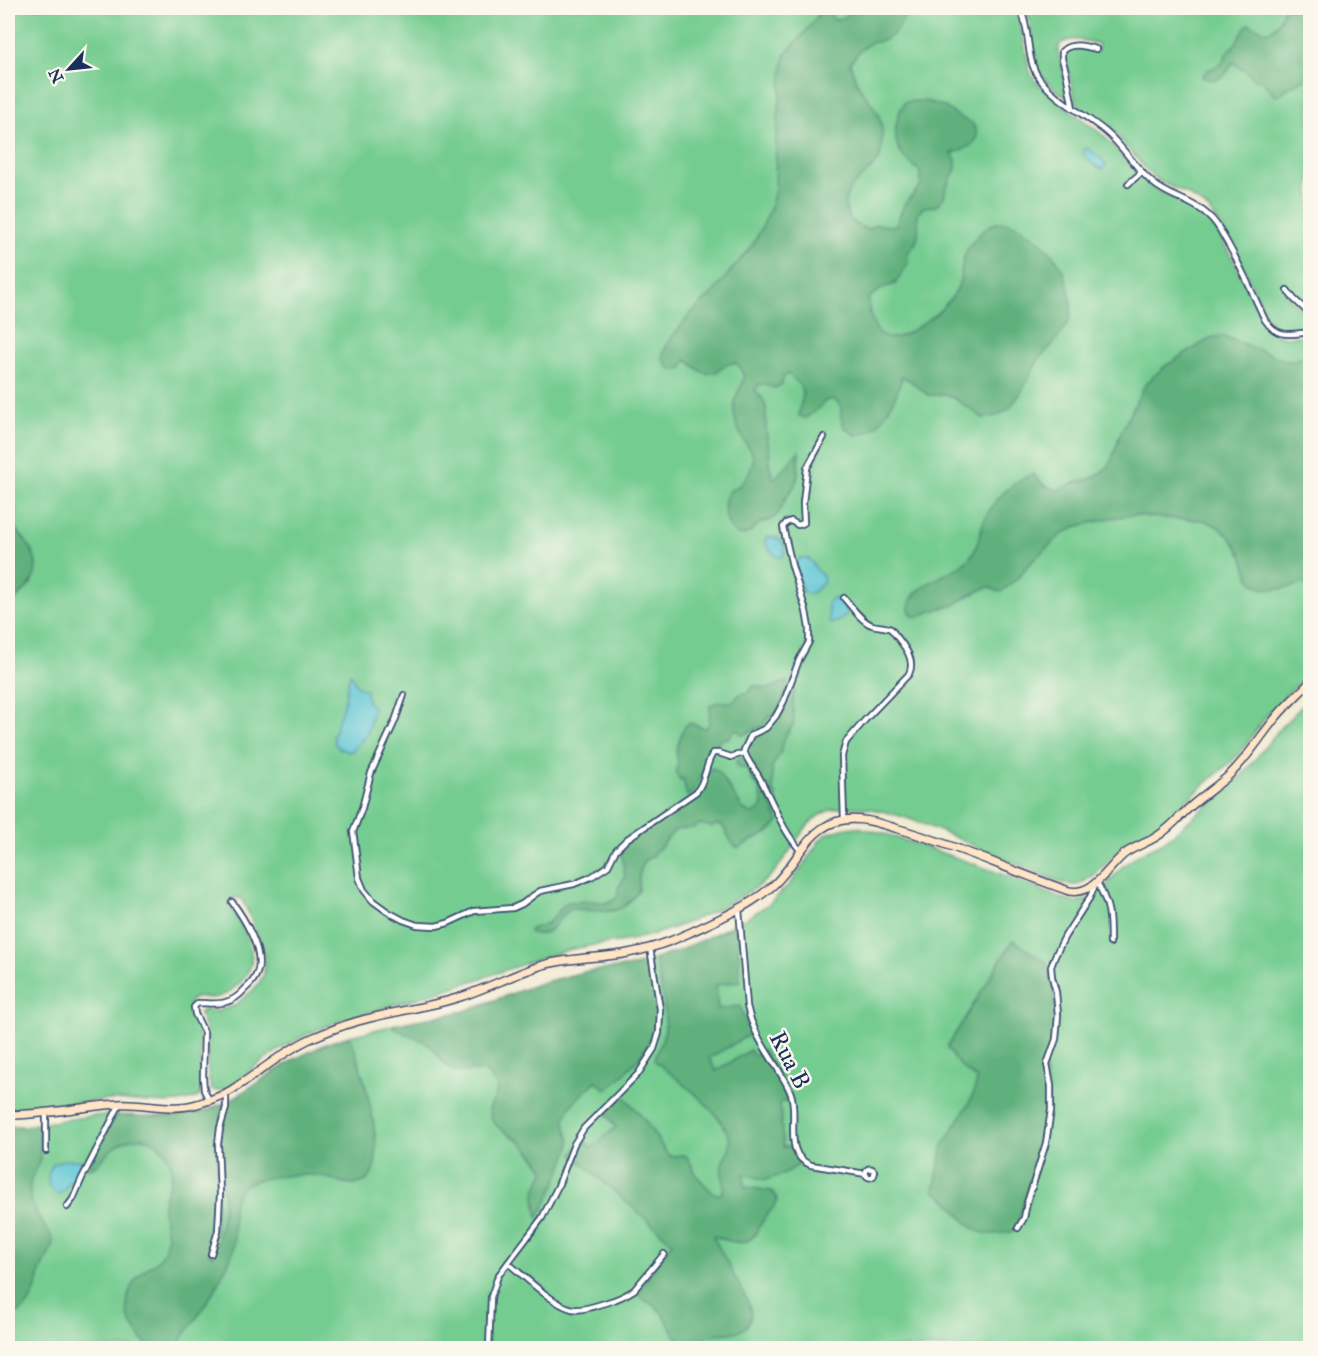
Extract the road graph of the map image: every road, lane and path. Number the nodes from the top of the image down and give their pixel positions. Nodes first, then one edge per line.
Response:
1 (1020, 8) edge
2 (1096, 49) dead end
3 (1073, 108) junction
4 (1142, 172) junction
5 (1128, 184) dead end
6 (1287, 290) dead end
7 (1311, 314) edge
8 (1311, 332) edge
9 (824, 437) dead end
10 (844, 598) dead end
11 (1311, 682) edge
12 (404, 695) dead end
13 (744, 753) junction
14 (844, 820) junction
15 (801, 850) junction
16 (1097, 882) junction
17 (232, 902) dead end
18 (739, 909) junction
19 (1110, 944) dead end
20 (650, 948) junction
21 (226, 1093) junction
22 (209, 1100) junction
23 (120, 1104) junction
24 (46, 1113) junction
25 (8, 1115) edge
26 (46, 1151) dead end
27 (866, 1174) dead end
28 (67, 1207) dead end
29 (1018, 1228) dead end
30 (211, 1254) dead end
31 (664, 1254) dead end
32 (508, 1263) junction
33 (489, 1348) edge

1 - 3 street
2 - 3 street
3 - 4 street
4 - 5 street
4 - 8 street
6 - 7 street
9 - 13 street
10 - 14 street
11 - 16 street
12 - 13 street
13 - 15 street
14 - 15 street
14 - 16 street
15 - 18 street
16 - 19 street
16 - 29 street
17 - 22 street
18 - 20 street
18 - 27 street, Rua B
20 - 21 street
20 - 32 street
21 - 22 street
21 - 30 street
22 - 23 street
23 - 24 street
23 - 28 street
24 - 25 street
24 - 26 street
31 - 32 street
32 - 33 street

